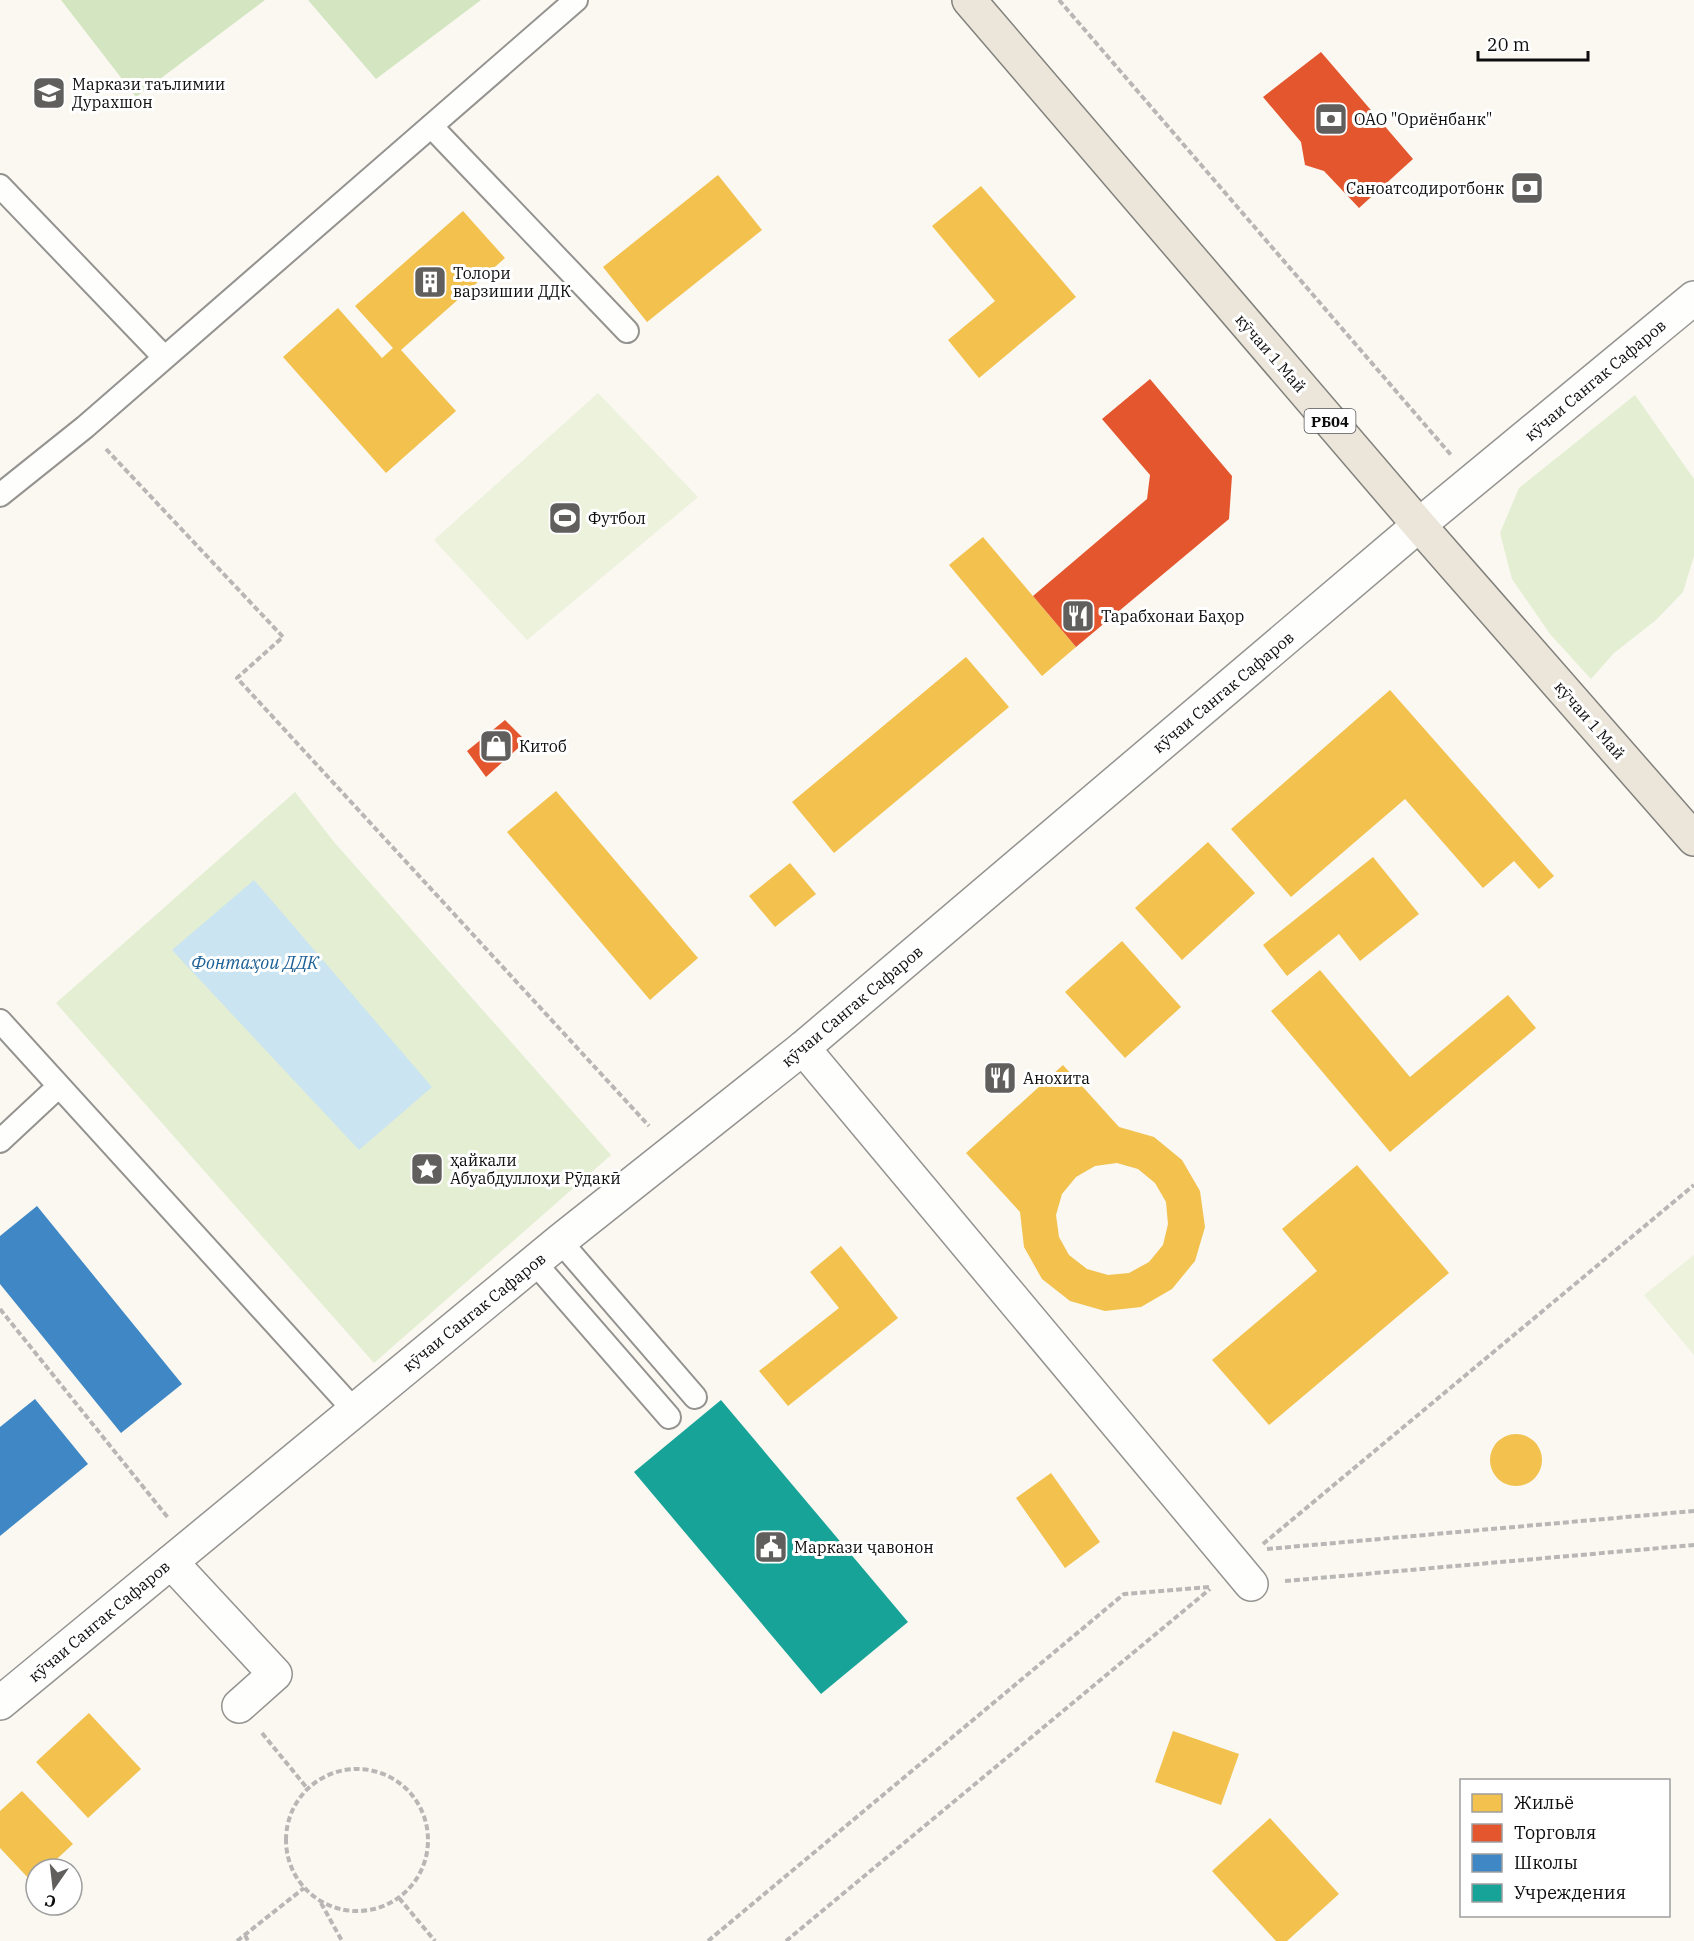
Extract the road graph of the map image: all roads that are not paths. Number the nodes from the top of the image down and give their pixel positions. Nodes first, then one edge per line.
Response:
1 (576, 0) edge
2 (969, 0) edge
3 (431, 126) junction
4 (0, 186) edge
5 (1694, 298) edge
6 (627, 331) dead end
7 (164, 357) junction
8 (0, 495) edge
9 (1419, 525) junction
10 (1694, 839) edge
11 (0, 1021) edge
12 (803, 1048) junction
13 (59, 1086) junction
14 (0, 1141) edge
15 (560, 1241) junction
16 (535, 1263) junction
17 (695, 1397) dead end
18 (354, 1410) junction
19 (669, 1417) dead end
20 (180, 1554) junction
21 (1251, 1584) dead end
22 (0, 1704) edge
23 (239, 1706) road end

1 - 3 lane
2 - 9 main road, кӯчаи 1 Май / РБ04
3 - 6 lane
3 - 7 lane
4 - 7 lane
5 - 9 street, кӯчаи Сангак Сафаров
7 - 8 lane
9 - 10 main road, кӯчаи 1 Май / РБ04
9 - 12 street, кӯчаи Сангак Сафаров
11 - 13 lane
12 - 15 street, кӯчаи Сангак Сафаров
12 - 21 street
13 - 14 lane
13 - 18 lane
15 - 16 street, кӯчаи Сангак Сафаров
15 - 17 lane
16 - 18 street, кӯчаи Сангак Сафаров
16 - 19 lane
18 - 20 street, кӯчаи Сангак Сафаров
20 - 22 street, кӯчаи Сангак Сафаров
20 - 23 street

